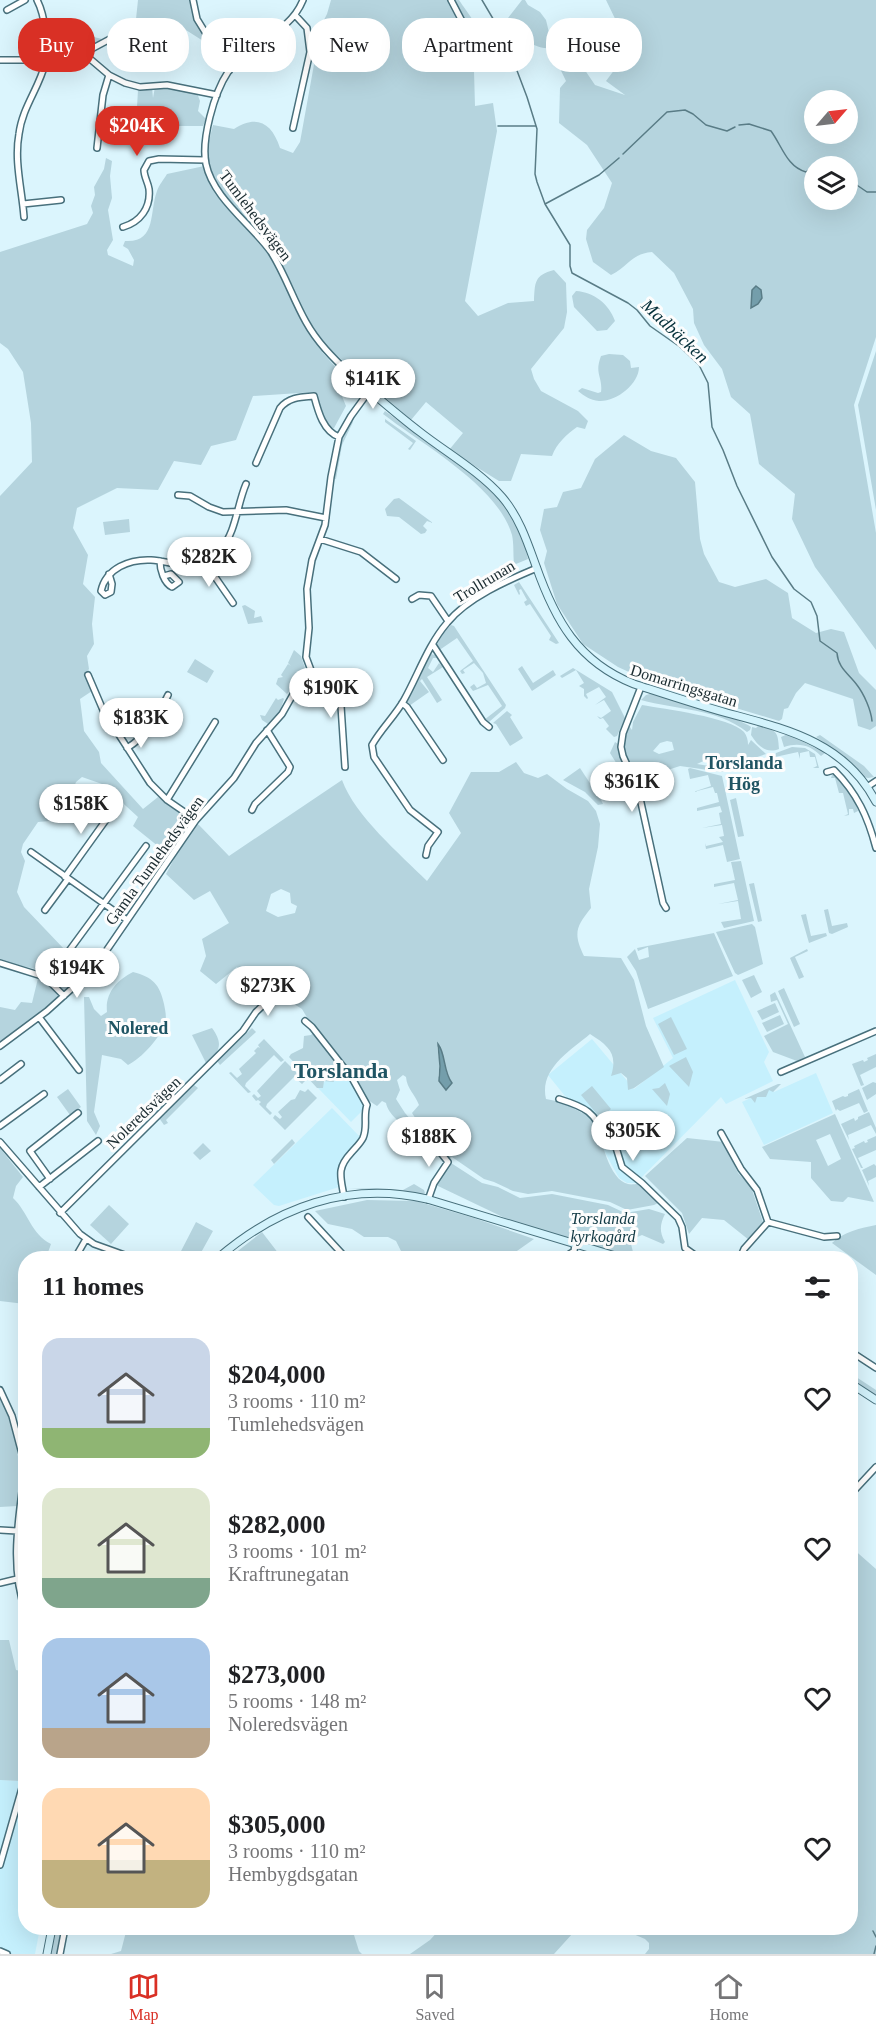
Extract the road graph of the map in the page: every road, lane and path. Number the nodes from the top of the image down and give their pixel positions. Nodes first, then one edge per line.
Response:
1 (25, 0) edge
2 (37, 0) edge
3 (193, 0) edge
4 (303, 0) edge
5 (451, 0) edge
6 (7, 10) dead end
7 (295, 15) junction
8 (43, 18) edge
9 (291, 18) edge
10 (460, 18) edge
11 (201, 24) edge
12 (18, 59) edge
13 (0, 60) edge
14 (95, 64) edge
15 (41, 72) edge
16 (228, 72) edge
17 (109, 75) junction
18 (217, 95) junction
19 (293, 128) dead end
20 (97, 148) dead end
21 (205, 160) junction
22 (61, 200) dead end
23 (23, 204) junction
24 (24, 218) dead end
25 (123, 227) dead end
26 (350, 374) joint
27 (370, 390) junction
28 (339, 437) junction
29 (256, 463) dead end
30 (246, 484) dead end
31 (178, 495) dead end
32 (237, 512) junction
33 (326, 518) junction
34 (320, 539) junction
35 (160, 561) junction
36 (204, 561) junction
37 (537, 568) junction
38 (109, 574) dead end
39 (164, 576) dead end
40 (396, 579) dead end
41 (412, 599) dead end
42 (233, 603) dead end
43 (448, 621) junction
44 (433, 645) junction
45 (312, 673) junction
46 (88, 675) dead end
47 (641, 687) junction
48 (168, 695) dead end
49 (402, 703) junction
50 (215, 722) dead end
51 (489, 727) dead end
52 (267, 730) junction
53 (127, 748) junction
54 (443, 760) dead end
55 (345, 767) dead end
56 (827, 772) dead end
57 (876, 781) edge
58 (867, 787) junction
59 (167, 800) junction
60 (876, 802) edge
61 (116, 806) dead end
62 (252, 810) dead end
63 (196, 820) junction
64 (146, 846) dead end
65 (876, 849) edge
66 (31, 852) dead end
67 (426, 855) dead end
68 (67, 878) junction
69 (104, 904) junction
70 (666, 908) dead end
71 (45, 910) dead end
72 (127, 920) junction
73 (66, 955) dead end
74 (0, 963) edge
75 (277, 992) dead end
76 (63, 996) junction
77 (39, 1017) junction
78 (305, 1021) dead end
79 (876, 1031) edge
80 (0, 1046) edge
81 (21, 1064) dead end
82 (79, 1070) dead end
83 (781, 1072) dead end
84 (0, 1080) edge
85 (44, 1094) dead end
86 (559, 1099) dead end
87 (78, 1113) dead end
88 (1, 1123) edge
89 (420, 1132) dead end
90 (721, 1133) dead end
91 (98, 1141) dead end
92 (0, 1142) edge
93 (50, 1179) junction
94 (39, 1187) junction
95 (344, 1197) junction
96 (428, 1200) junction
97 (60, 1213) junction
98 (308, 1216) dead end
99 (768, 1222) junction
100 (837, 1236) dead end
101 (86, 1239) junction
102 (575, 1245) junction
103 (79, 1251) edge
104 (116, 1251) edge
105 (227, 1251) edge
106 (340, 1251) edge
107 (574, 1251) edge
108 (597, 1251) edge
109 (689, 1251) edge
110 (743, 1251) edge
111 (858, 1356) edge
112 (876, 1368) edge
113 (858, 1388) edge
114 (0, 1390) edge
115 (876, 1400) edge
116 (18, 1440) edge
117 (876, 1467) edge
118 (858, 1486) edge
119 (18, 1522) edge
120 (0, 1530) edge
121 (17, 1530) junction
122 (16, 1578) junction
123 (0, 1582) edge
124 (18, 1585) edge
125 (18, 1802) edge
126 (0, 1865) edge
127 (51, 1935) edge
128 (64, 1935) edge
129 (0, 1951) edge
130 (7, 1954) edge
131 (47, 1954) edge
132 (60, 1954) edge

1 - 6 street
2 - 8 street
3 - 11 street
4 - 7 street, Tumlehedsvägen
5 - 10 street
7 - 9 street, Tumlehedsvägen
7 - 19 street
12 - 13 street
14 - 17 street
15 - 23 street
16 - 18 street, Tumlehedsvägen
17 - 18 street
17 - 20 street
18 - 21 street, Tumlehedsvägen
21 - 25 street, Tumlehedsvägen
21 - 26 street, Tumlehedsvägen
22 - 23 street
23 - 24 street
26 - 27 street, Domarringsgatan
27 - 28 street
27 - 37 street, Domarringsgatan
28 - 29 street
28 - 33 street
30 - 32 street
31 - 32 street
32 - 33 street
32 - 36 street
33 - 34 street
34 - 40 street
34 - 45 street
35 - 36 street
35 - 38 street
35 - 39 street
36 - 42 street
37 - 43 street, Trollrunan
37 - 47 street, Domarringsgatan
41 - 43 street, Trollrunan
43 - 44 street, Trollrunan
44 - 49 street, Trollrunan
44 - 51 street
45 - 52 street, Gamla Tumlehedsvägen
45 - 55 street
46 - 53 street
47 - 58 street, Domarringsgatan
47 - 70 street
48 - 53 street
49 - 54 street
49 - 67 street, Trollrunan
50 - 59 street
52 - 62 street
52 - 63 street, Gamla Tumlehedsvägen
53 - 59 street
56 - 65 street
57 - 58 street
58 - 60 street, Domarringsgatan
59 - 63 street
61 - 68 street
63 - 72 street, Gamla Tumlehedsvägen
64 - 69 street
66 - 68 street
68 - 69 street
68 - 71 street
69 - 72 street
69 - 73 street
72 - 76 street, Gamla Tumlehedsvägen
74 - 76 street
75 - 97 street, Noleredsvägen
76 - 77 street, Gamla Tumlehedsvägen
77 - 80 street, Gamla Tumlehedsvägen
77 - 82 street
78 - 95 street
79 - 83 street
81 - 84 street
85 - 88 street
86 - 109 street
87 - 93 street
89 - 96 street
90 - 99 street
91 - 93 street
92 - 94 street
93 - 94 street
94 - 97 street
95 - 96 street
95 - 105 street
96 - 102 street
97 - 101 street
98 - 106 street
99 - 100 street
99 - 110 street
101 - 103 street
101 - 104 street
102 - 107 street
102 - 108 street
111 - 112 street
113 - 115 street
114 - 116 street
117 - 118 street
119 - 121 street
120 - 121 street
121 - 122 street
122 - 123 street
122 - 124 street
125 - 126 street
127 - 131 street
128 - 132 street
129 - 130 street

